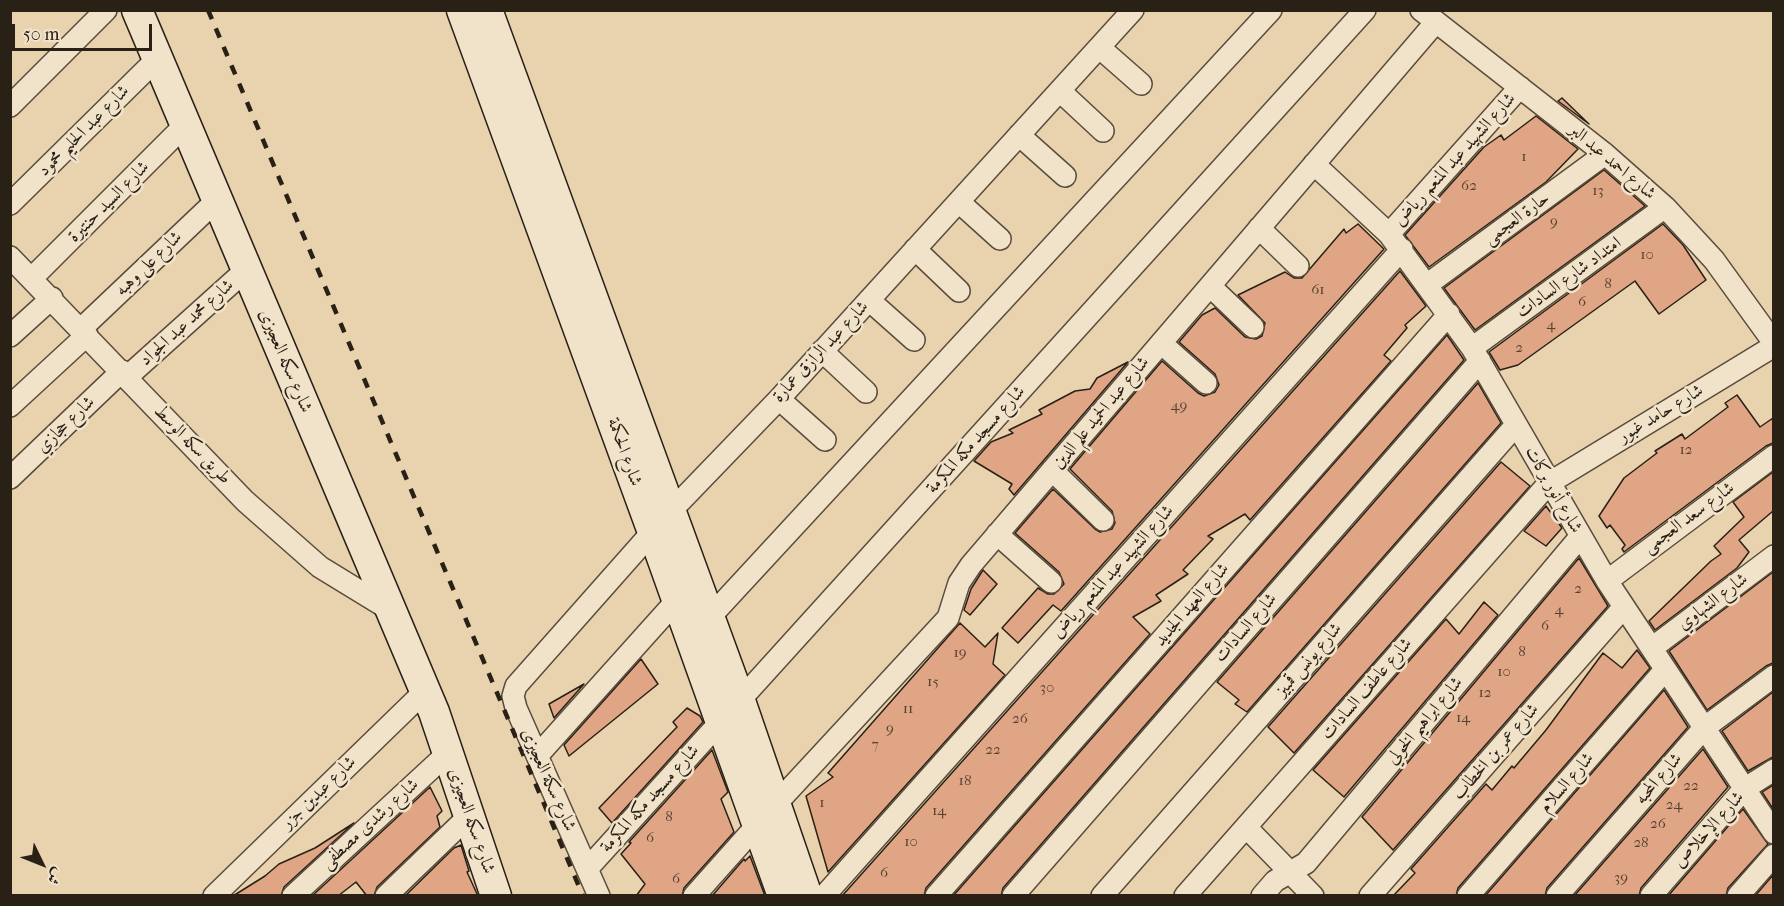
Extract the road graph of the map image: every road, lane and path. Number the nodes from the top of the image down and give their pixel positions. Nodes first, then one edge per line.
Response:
1 (106, 10) edge
2 (137, 10) edge
3 (156, 10) edge
4 (462, 10) edge
5 (487, 10) edge
6 (1133, 10) edge
7 (1271, 10) edge
8 (1365, 10) edge
9 (1428, 16) edge
10 (1100, 48) junction
11 (157, 59) junction
12 (1141, 84) dead end
13 (1520, 87) junction
14 (1060, 92) junction
15 (10, 106) edge
16 (185, 125) junction
17 (1103, 131) dead end
18 (1019, 135) junction
19 (1605, 154) junction
20 (1314, 164) junction
21 (1065, 176) dead end
22 (217, 200) junction
23 (959, 202) junction
24 (10, 204) edge
25 (1665, 207) junction
26 (1259, 228) junction
27 (1000, 239) dead end
28 (1396, 241) junction
29 (915, 249) junction
30 (1298, 266) dead end
31 (18, 267) edge
32 (246, 270) junction
33 (1428, 284) junction
34 (1210, 286) junction
35 (959, 291) dead end
36 (52, 298) junction
37 (869, 300) junction
38 (1449, 314) junction
39 (1252, 327) dead end
40 (84, 332) junction
41 (10, 336) edge
42 (914, 340) dead end
43 (1161, 343) junction
44 (1773, 344) edge
45 (822, 351) junction
46 (1476, 355) junction
47 (124, 374) junction
48 (1206, 383) dead end
49 (866, 392) dead end
50 (778, 399) junction
51 (10, 406) edge
52 (1516, 425) junction
53 (825, 440) dead end
54 (1773, 456) edge
55 (1053, 470) junction
56 (10, 478) edge
57 (1549, 483) junction
58 (1103, 520) dead end
59 (662, 522) junction
60 (997, 534) junction
61 (1580, 537) junction
62 (1773, 556) edge
63 (1607, 581) junction
64 (1051, 582) dead end
65 (678, 599) junction
66 (1623, 608) junction
67 (392, 611) junction
68 (709, 618) junction
69 (1652, 648) junction
70 (1665, 670) junction
71 (1773, 676) edge
72 (513, 696) joint
73 (430, 701) junction
74 (731, 711) junction
75 (1704, 728) junction
76 (448, 753) junction
77 (538, 755) junction
78 (1773, 770) edge
79 (1744, 789) junction
80 (767, 814) junction
81 (469, 816) junction
82 (1246, 827) junction
83 (1773, 833) edge
84 (1773, 855) edge
85 (1290, 872) junction
86 (597, 886) edge
87 (488, 891) edge
88 (214, 896) edge
89 (293, 896) edge
90 (386, 896) edge
91 (694, 896) edge
92 (783, 896) edge
93 (807, 896) edge
94 (824, 896) edge
95 (936, 896) edge
96 (1013, 896) edge
97 (1102, 896) edge
98 (1185, 896) edge
99 (1262, 896) edge
100 (1312, 896) edge
101 (1370, 896) edge
102 (1468, 896) edge
103 (1557, 896) edge
104 (1651, 896) edge
105 (1738, 896) edge

1 - 15 street
2 - 11 street, شارع سكه العجيزى
3 - 73 street, شارع سكه العجيزى
4 - 59 street, شارع الحكمة
5 - 59 street, شارع الحكمة
6 - 10 street, شارع عبد الرازق عمارة
7 - 68 street
8 - 74 street, شارع مسجد مكه المكرمة
9 - 13 street, شارع احمد عبد البر
9 - 20 street, شارع عبد الحميد علم الدين
10 - 12 street
10 - 14 street, شارع عبد الرازق عمارة
11 - 16 street, شارع سكه العجيزى
11 - 24 street, شارع عبد الحليم محمود
13 - 19 street, شارع احمد عبد البر
13 - 28 street, شارع الشهيد عبد المنعم رياض
14 - 17 street
14 - 18 street, شارع عبد الرازق عمارة
16 - 22 street, شارع سكه العجيزى
16 - 31 street, شارع السيد حنتيرة
18 - 21 street
18 - 23 street, شارع عبد الرازق عمارة
19 - 25 street, شارع احمد عبد البر
19 - 33 street, حارة العجمى
20 - 26 street, شارع عبد الحميد علم الدين
20 - 28 street, شارع أنور بركات
22 - 32 street, شارع سكه العجيزى
22 - 40 street, شارع على وهبه
23 - 27 street
23 - 29 street, شارع عبد الرازق عمارة
25 - 44 street, شارع احمد عبد البر
25 - 46 street, امتداد شارع السادات
26 - 30 street
26 - 34 street, شارع عبد الحميد علم الدين
28 - 33 street, شارع أنور بركات
28 - 94 street, شارع الشهيد عبد المنعم رياض
29 - 35 street
29 - 37 street, شارع عبد الرازق عمارة
31 - 36 street, طريق سكه الوسط
32 - 47 street, شارع محمد عبد الجواد
32 - 67 street, شارع سكه العجيزى
33 - 38 street, شارع أنور بركات
34 - 39 street
34 - 43 street, شارع عبد الحميد علم الدين
36 - 40 street, طريق سكه الوسط
36 - 41 street
37 - 42 street
37 - 45 street, شارع عبد الرازق عمارة
38 - 46 street, شارع أنور بركات
38 - 95 street, شارع العهد الجديد
40 - 47 street, طريق سكه الوسط
40 - 51 street, شارع على وهبه
43 - 48 street
43 - 55 street, شارع عبد الحميد علم الدين
44 - 57 street, شارع حامد غبور
45 - 49 street
45 - 50 street, شارع عبد الرازق عمارة
46 - 52 street, شارع أنور بركات
46 - 96 street, شارع السادات
47 - 56 street, شارع حجازي
47 - 67 street, طريق سكه الوسط
50 - 53 street
50 - 59 street, شارع عبد الرازق عمارة
52 - 57 street, شارع أنور بركات
52 - 97 street, شارع يونس قمبيز
54 - 63 street, شارع سعد العجمى
55 - 58 street
55 - 60 street, شارع عبد الحميد علم الدين
57 - 61 street, شارع أنور بركات
57 - 82 street, شارع عاطف السادات
59 - 65 street, شارع الحكمة
59 - 68 street, شارع الحكمة
59 - 72 street, شارع عبد الرازق عمارة
60 - 64 street
60 - 80 street, شارع عبد الحميد علم الدين
61 - 63 street, شارع أنور بركات
61 - 85 street, شارع ابراهيم الخولي
62 - 69 street, شارع الشهاوي
63 - 66 street, شارع أنور بركات
65 - 74 street, شارع الحكمة
65 - 77 street
66 - 69 street, شارع أنور بركات
66 - 101 street, شارع عمر بن الخطاب
67 - 73 street, شارع سكه العجيزى
68 - 74 street, شارع الحكمة
69 - 70 street, شارع أنور بركات
70 - 75 street, شارع أنور بركات
70 - 102 street, شارع السلام
71 - 75 street, شارع المحبه
72 - 77 street, شارع سكة العجيزى
73 - 76 street, شارع سكه العجيزى
73 - 88 street, شارع عبدين جزر
74 - 80 street, شارع الحكمة
74 - 86 street, شارع مسجد مكه المكرمة
75 - 79 street, شارع أنور بركات
75 - 103 street, شارع المحبه
76 - 81 street, شارع سكه العجيزى
76 - 89 street, شارع رشدى مصطفى
77 - 86 street, شارع سكة العجيزى
78 - 79 street, شارع الإخلاص
79 - 83 street, شارع أنور بركات
79 - 104 street, شارع الإخلاص
80 - 91 street, شارع عبد الحميد علم الدين
80 - 92 street, شارع الحكمة
80 - 93 street, شارع الحكمة
81 - 87 street, شارع سكه العجيزى
81 - 90 street
82 - 85 street
82 - 98 street, شارع عاطف السادات
84 - 105 street
85 - 99 street, شارع ابراهيم الخولي
85 - 100 street

